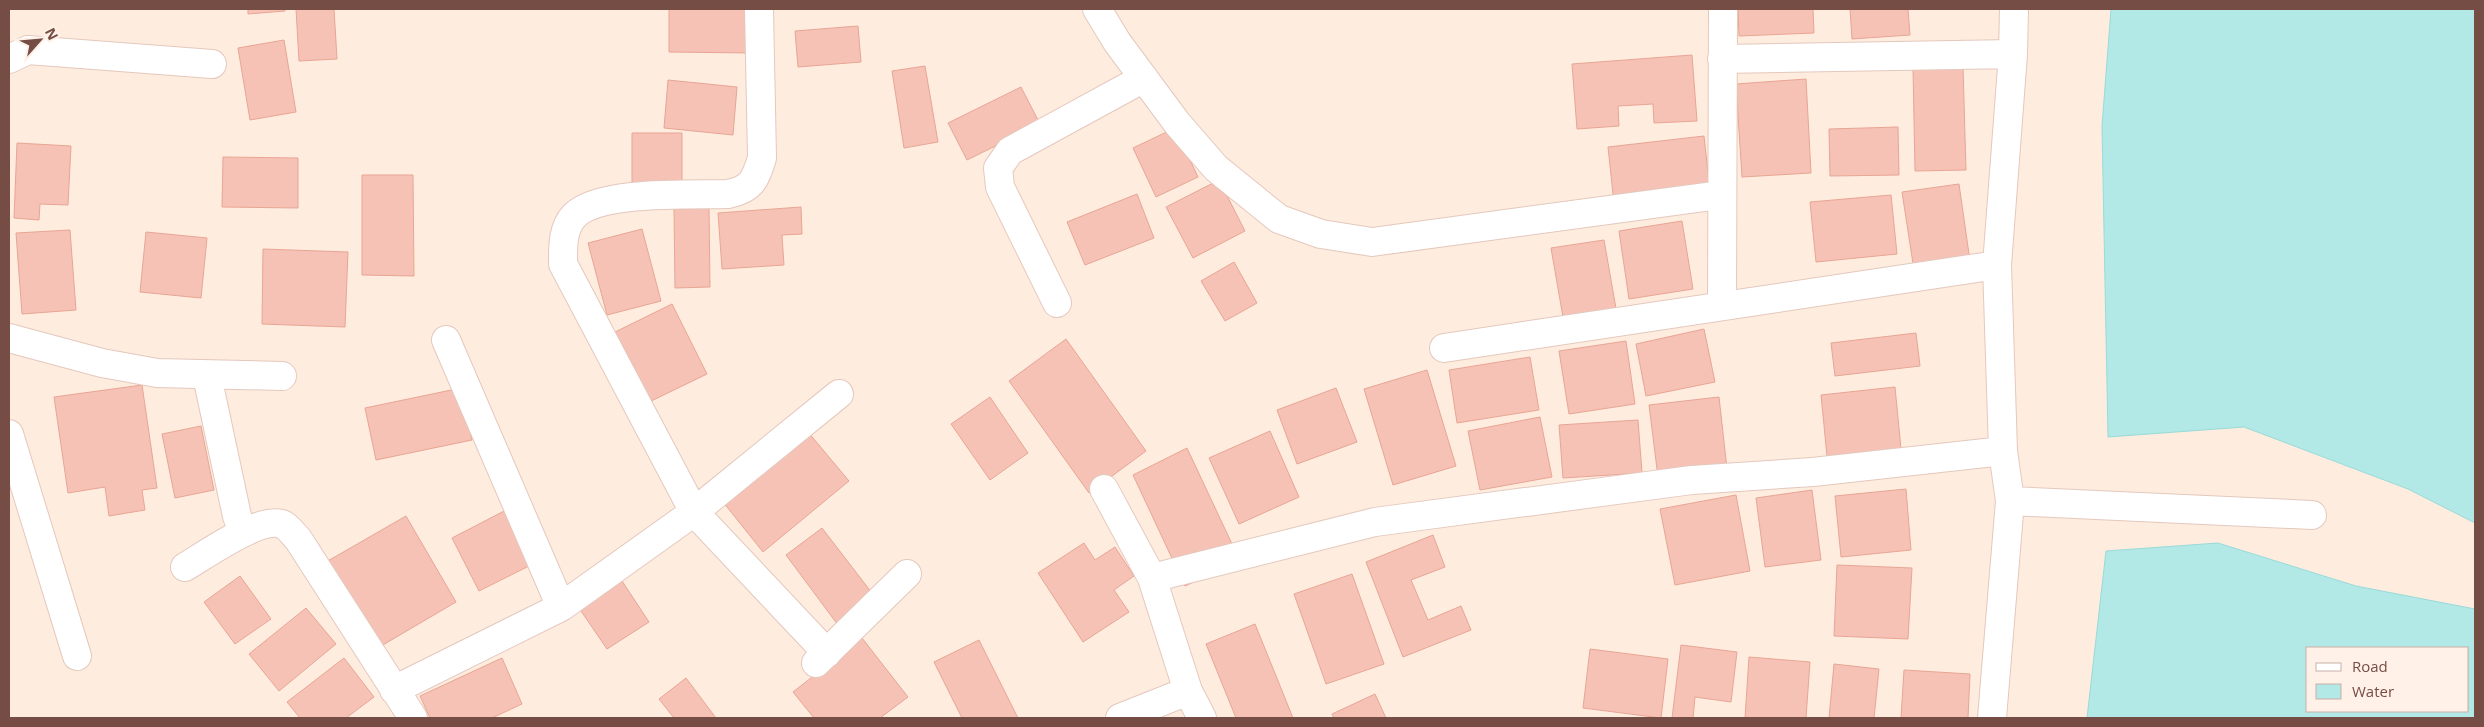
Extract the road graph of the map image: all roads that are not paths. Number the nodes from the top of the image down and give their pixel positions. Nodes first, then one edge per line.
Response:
1 (759, 9) edge
2 (1097, 9) edge
3 (1723, 9) edge
4 (2014, 9) edge
5 (2013, 54) junction
6 (9, 59) edge
7 (1722, 59) junction
8 (212, 64) dead end
9 (1144, 78) junction
10 (1720, 195) junction
11 (1998, 266) junction
12 (1058, 303) dead end
13 (1722, 306) junction
14 (9, 338) edge
15 (446, 340) dead end
16 (1444, 348) dead end
17 (206, 376) junction
18 (282, 376) dead end
19 (839, 394) dead end
20 (9, 434) edge
21 (2003, 451) junction
22 (1104, 489) dead end
23 (2010, 501) junction
24 (694, 512) junction
25 (2312, 515) dead end
26 (243, 533) junction
27 (185, 567) dead end
28 (908, 574) dead end
29 (1152, 578) junction
30 (561, 607) junction
31 (77, 656) dead end
32 (394, 690) junction
33 (1188, 691) junction
34 (413, 718) edge
35 (1120, 718) edge
36 (1202, 718) edge
37 (1992, 718) edge

1 - 24 street
2 - 9 street
3 - 7 street
4 - 5 street
5 - 7 street
5 - 11 street
6 - 8 street
7 - 10 street
9 - 10 street
9 - 12 street
10 - 13 street
11 - 13 street
11 - 21 street
13 - 16 street
14 - 17 street
15 - 30 street
17 - 18 street
17 - 26 street
19 - 24 street
20 - 31 street
21 - 23 street
21 - 29 street
22 - 29 street
23 - 25 street
23 - 37 street
24 - 28 street
24 - 30 street
26 - 27 street
26 - 32 street
29 - 33 street
30 - 32 street
32 - 34 street
33 - 35 street
33 - 36 street

